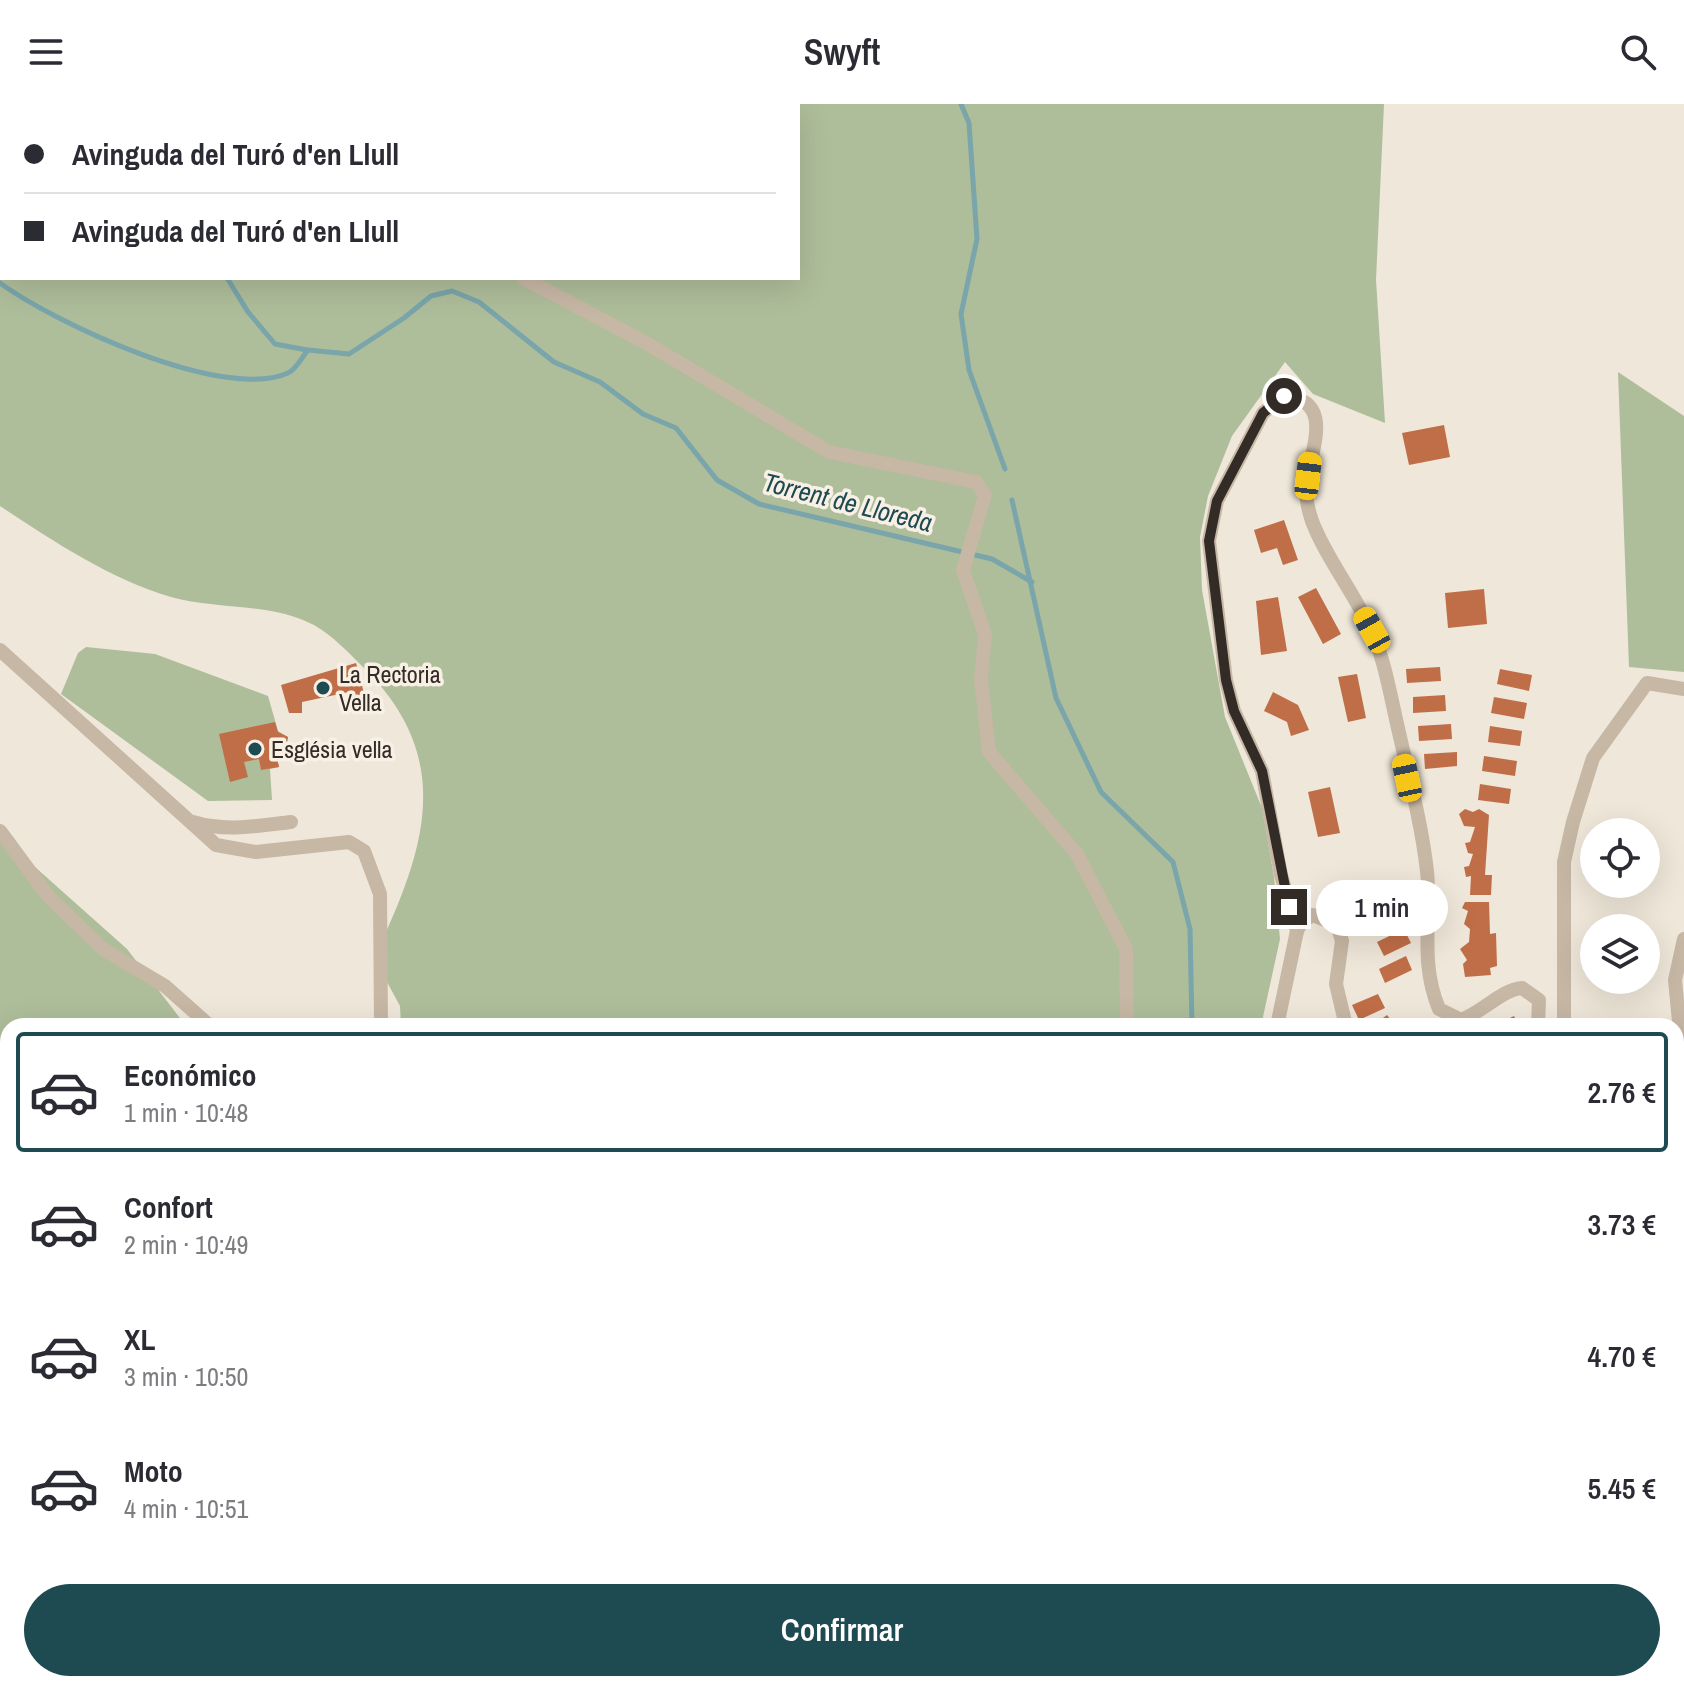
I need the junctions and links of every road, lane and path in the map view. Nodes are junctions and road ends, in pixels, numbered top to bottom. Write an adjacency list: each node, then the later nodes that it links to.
1 (527, 280): 11 (street)
2 (0, 650): 4 (street)
3 (1684, 689): 17 (street)
4 (185, 820): 5 (street); 10 (street)
5 (291, 822)
6 (0, 831): 9 (street)
7 (1297, 931): 12 (street); 13 (street); 14 (street)
8 (1684, 939): 18 (street)
9 (201, 1018)
10 (381, 1018)
11 (1127, 1018)
12 (1279, 1018)
13 (1344, 1018)
14 (1457, 1018)
15 (1465, 1018): 16 (street)
16 (1538, 1018)
17 (1564, 1018)
18 (1679, 1018)
19 (1684, 1601): 20 (street)
20 (1684, 1609)

